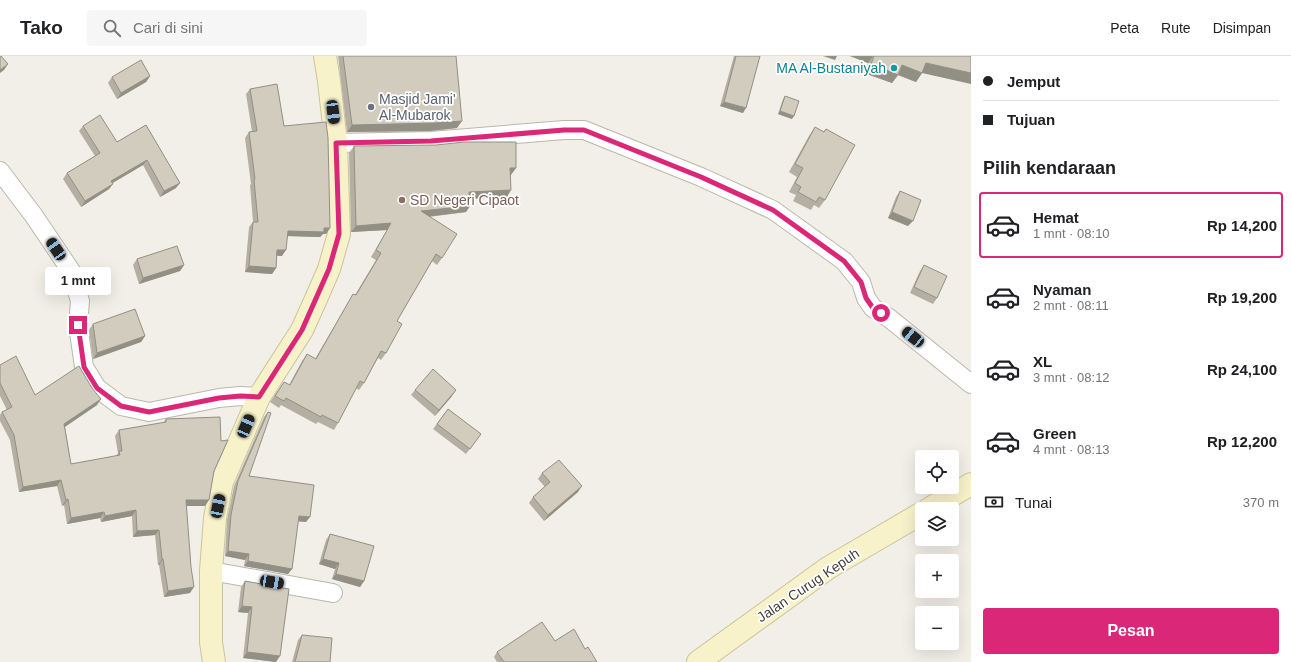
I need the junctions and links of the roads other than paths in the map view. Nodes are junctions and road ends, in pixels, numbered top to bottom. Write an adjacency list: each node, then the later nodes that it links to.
1 (325, 56): 2 (street)
2 (336, 143): 4 (street); 5 (street)
3 (0, 171): 5 (street)
4 (971, 384)
5 (259, 397): 9 (street)
6 (971, 484): 7 (street)
7 (940, 502)
8 (915, 517): 12 (street, Jalan Curug Kepuh)
9 (211, 571): 10 (street); 11 (street)
10 (333, 593)
11 (214, 662)
12 (698, 662)

